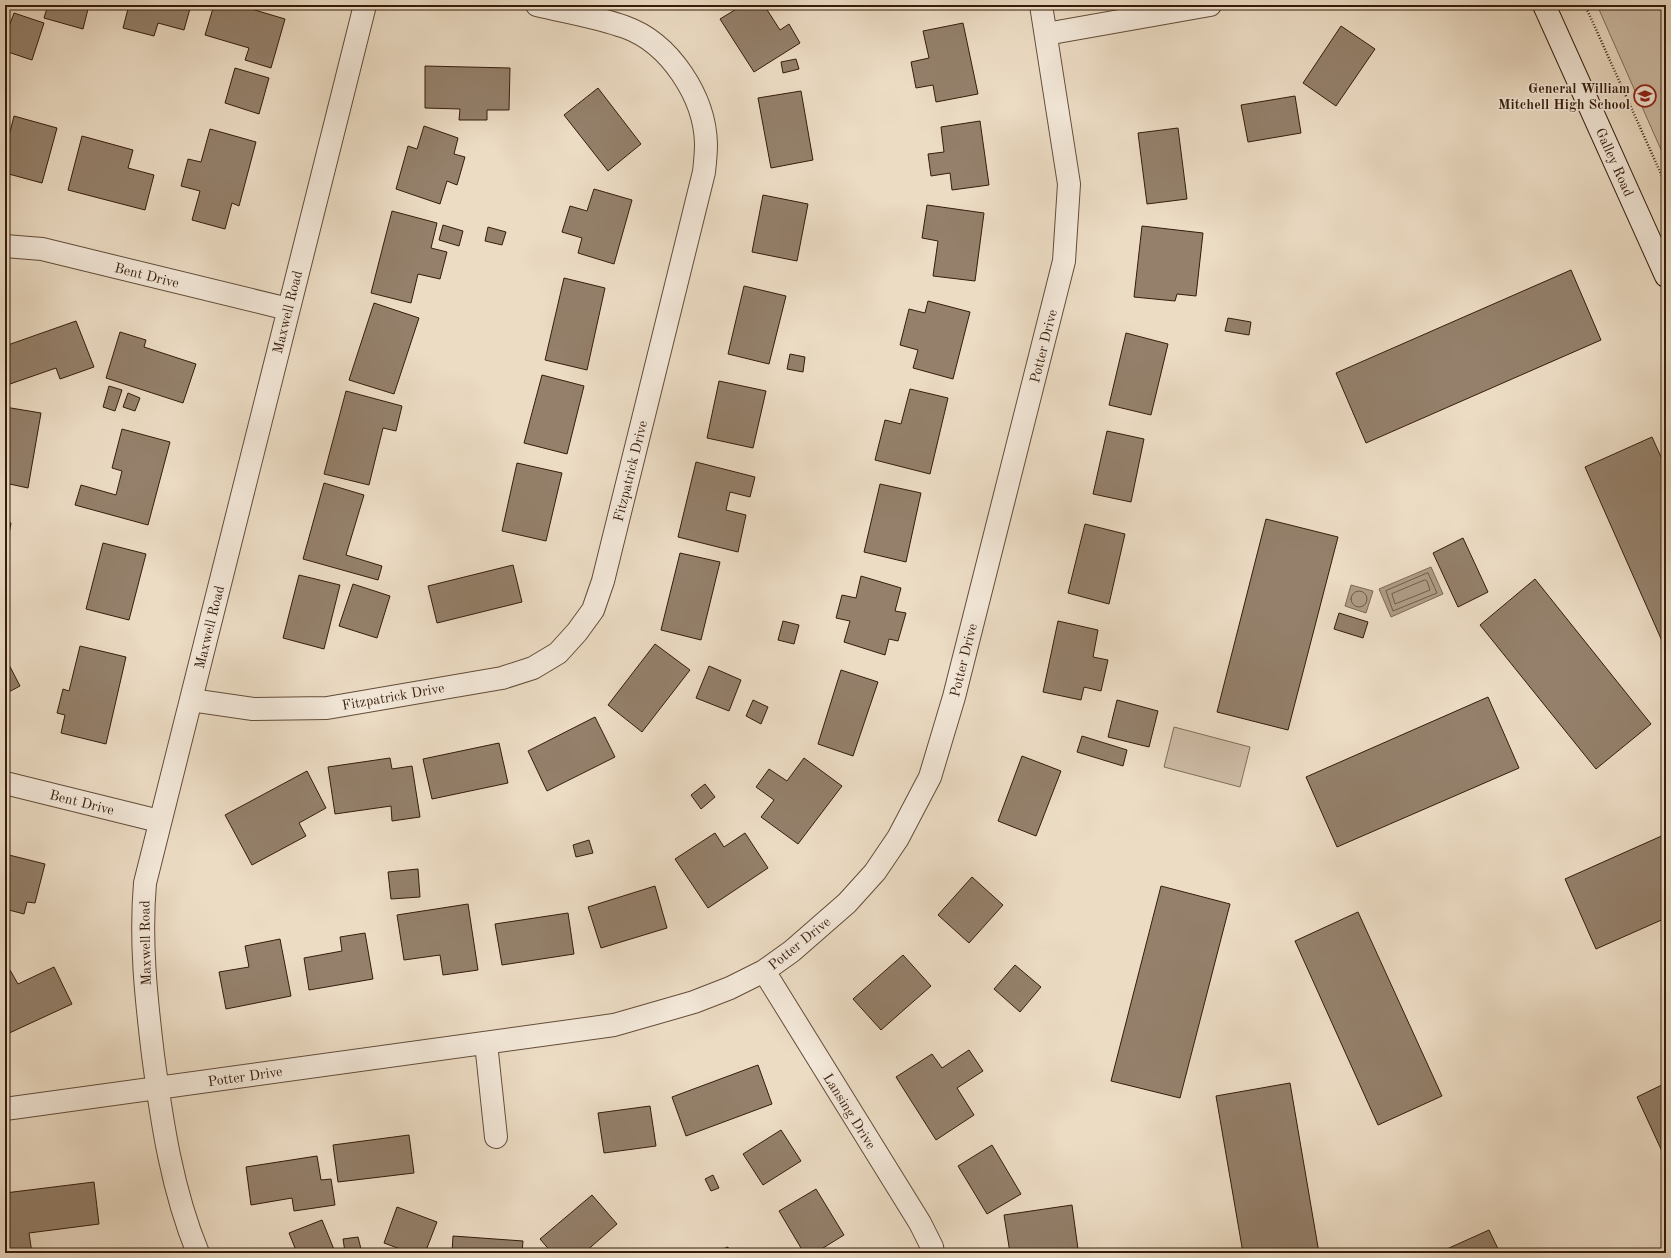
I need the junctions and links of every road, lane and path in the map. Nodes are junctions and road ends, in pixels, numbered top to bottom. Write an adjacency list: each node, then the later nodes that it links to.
1 (365, 5): 11 (street, Maxwell Road)
2 (537, 5): 12 (street, Fitzpatrick Drive)
3 (1041, 5): 7 (street, Potter Drive)
4 (1210, 5): 7 (street)
5 (1544, 5): 10 (street, Galley Road)
6 (1585, 5): 8 (path)
7 (1046, 34): 15 (street, Potter Drive)
8 (1666, 185)
9 (5, 246): 11 (street, Bent Drive)
10 (1666, 276)
11 (288, 309): 12 (street, Maxwell Road)
12 (191, 700): 14 (street, Maxwell Road)
13 (5, 784): 14 (street, Bent Drive)
14 (159, 821): 17 (street, Maxwell Road)
15 (764, 971): 16 (street, Potter Drive); 21 (street, Lansing Drive)
16 (486, 1043): 17 (street, Potter Drive); 19 (street)
17 (158, 1088): 18 (street, Potter Drive); 20 (street, Maxwell Road)
18 (5, 1109)
19 (496, 1137)
20 (198, 1253)
21 (933, 1253)

